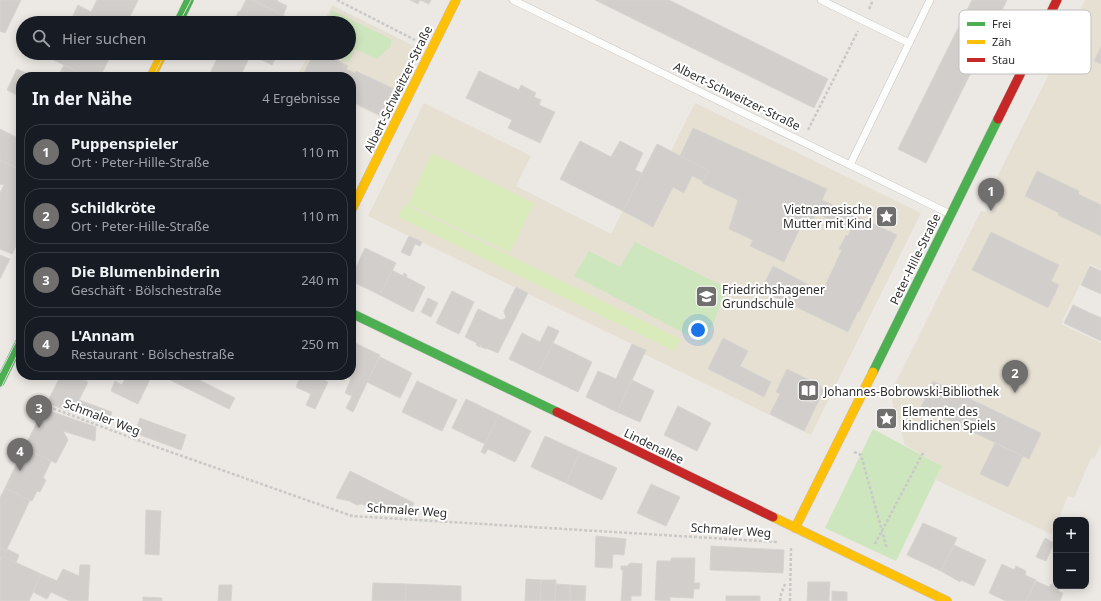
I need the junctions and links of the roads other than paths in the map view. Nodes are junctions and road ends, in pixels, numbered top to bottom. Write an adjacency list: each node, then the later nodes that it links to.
1 (189, 0): 8 (street)
2 (456, 0): 14 (street, Albert-Schweitzer-Straße)
3 (513, 0): 13 (lane, Albert-Schweitzer-Straße)
4 (821, 0): 9 (lane)
5 (930, 0): 9 (lane)
6 (1057, 0): 7 (street, Peter-Hille-Straße)
7 (1052, 10)
8 (181, 16)
9 (909, 43): 13 (lane)
10 (160, 60): 11 (street)
11 (154, 72)
12 (1020, 74): 15 (street, Peter-Hille-Straße)
13 (850, 165): 15 (lane, Albert-Schweitzer-Straße)
14 (356, 201)
15 (950, 214): 19 (street, Peter-Hille-Straße)
16 (356, 315): 19 (street, Lindenallee)
17 (16, 350): 18 (street)
18 (0, 382)
19 (795, 528): 20 (street, Lindenallee)
20 (947, 601)

